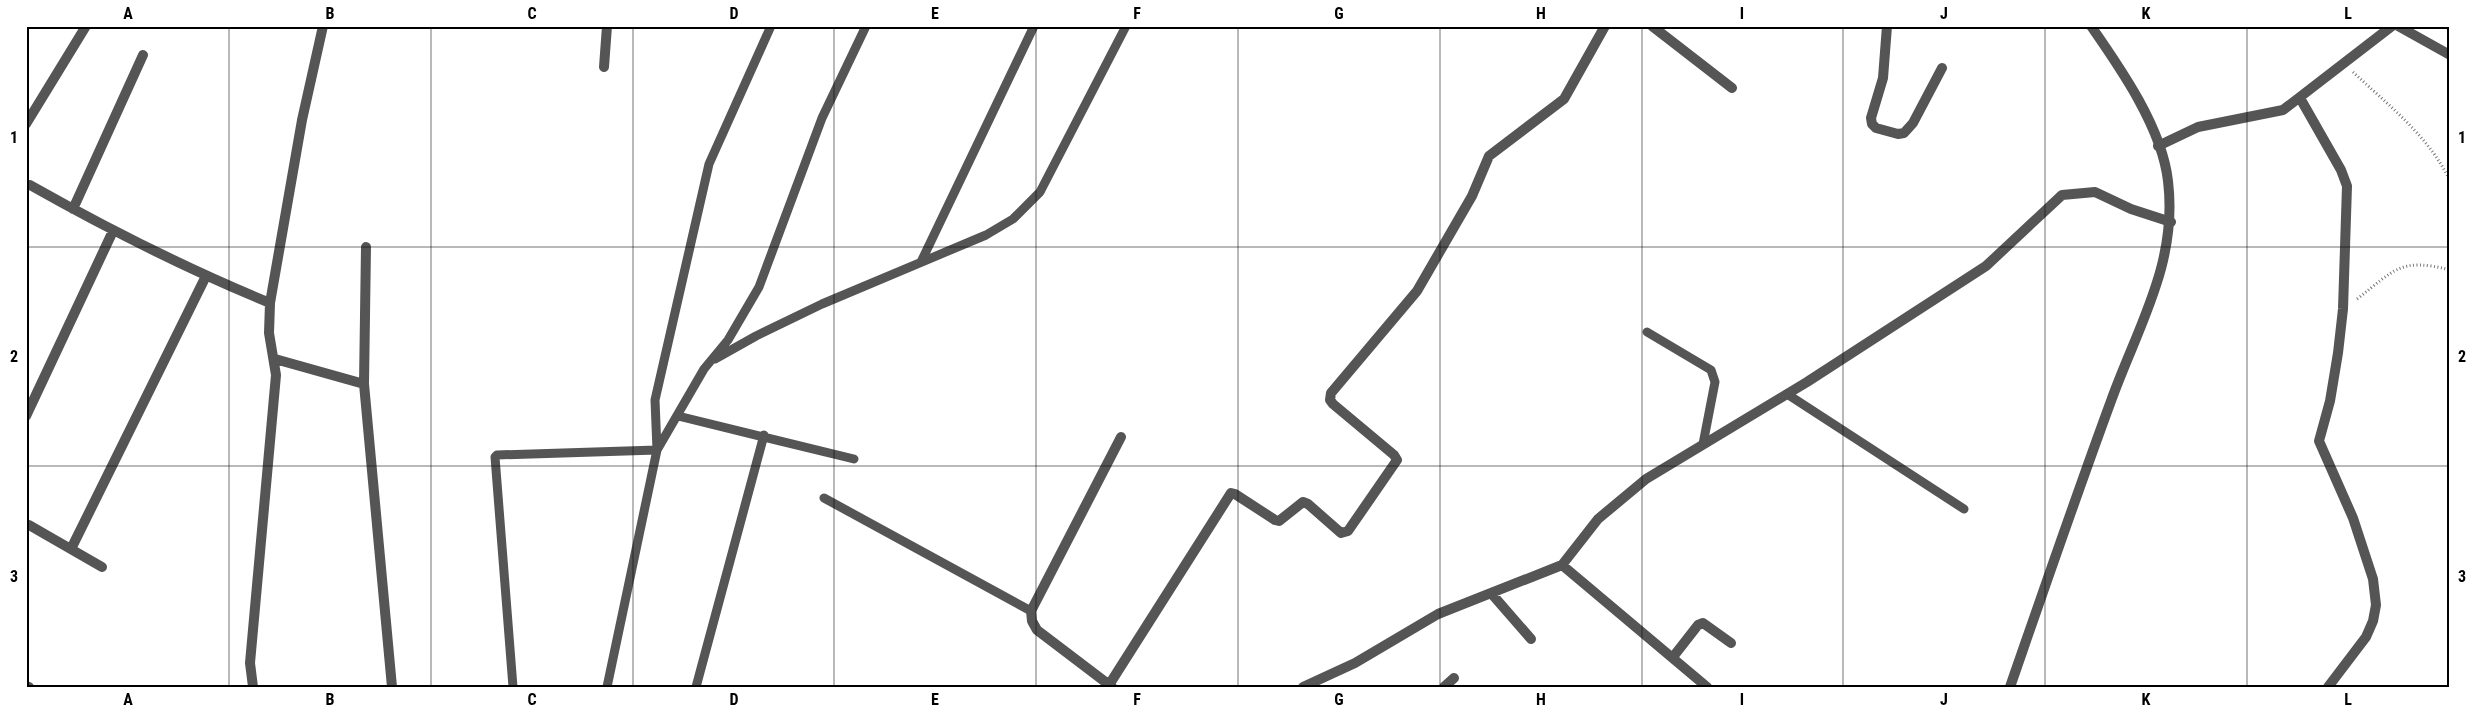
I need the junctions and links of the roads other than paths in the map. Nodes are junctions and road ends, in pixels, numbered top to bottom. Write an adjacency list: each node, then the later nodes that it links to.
1 (86, 26): 20 (street)
2 (323, 26): 29 (street)
3 (607, 26): 16 (street)
4 (771, 26): 40 (lane)
5 (866, 26): 32 (lane)
6 (1034, 26): 27 (lane)
7 (1126, 26): 27 (lane)
8 (1605, 26): 54 (street)
9 (1652, 26): 18 (street)
10 (1887, 26): 17 (street)
11 (2091, 26): 21 (street)
12 (2392, 26): 19 (street)
13 (2398, 26): 15 (street)
14 (143, 55): 23 (street)
15 (2450, 55)
16 (604, 68)
17 (1942, 68)
18 (1732, 88)
19 (2300, 98): 21 (street); 64 (street)
20 (26, 124)
21 (2158, 146): 24 (street)
22 (27, 183): 23 (street)
23 (73, 209): 25 (street)
24 (2171, 222): 34 (street); 63 (street)
25 (113, 231): 28 (street); 35 (street)
26 (366, 248): 33 (street)
27 (921, 262): 32 (lane)
28 (206, 276): 29 (street); 45 (street)
29 (270, 303): 31 (street)
30 (1647, 332): 39 (lane)
31 (275, 358): 33 (street); 55 (street)
32 (710, 362): 36 (lane)
33 (364, 384): 56 (street)
34 (1787, 394): 39 (street); 43 (lane)
35 (26, 416)
36 (678, 416): 37 (lane); 40 (lane)
37 (764, 435): 41 (lane); 59 (lane)
38 (1121, 437): 49 (street)
39 (1703, 444): 46 (street)
40 (657, 450): 57 (lane); 58 (lane)
41 (854, 459)
42 (824, 498): 49 (lane)
43 (1964, 509)
44 (29, 525): 45 (street)
45 (71, 549): 47 (street)
46 (1562, 565): 48 (street); 52 (street)
47 (102, 567)
48 (1491, 593): 50 (street); 60 (street)
49 (1032, 611): 54 (street)
50 (1531, 639)
51 (1731, 643): 52 (street)
52 (1673, 657): 62 (street)
53 (1454, 678): 61 (street)
54 (1110, 686)
55 (254, 687)
56 (392, 687)
57 (513, 687)
58 (607, 687)
59 (696, 687)
60 (1303, 687)
61 (1444, 687)
62 (1707, 687)
63 (2010, 687)
64 (2328, 687)

